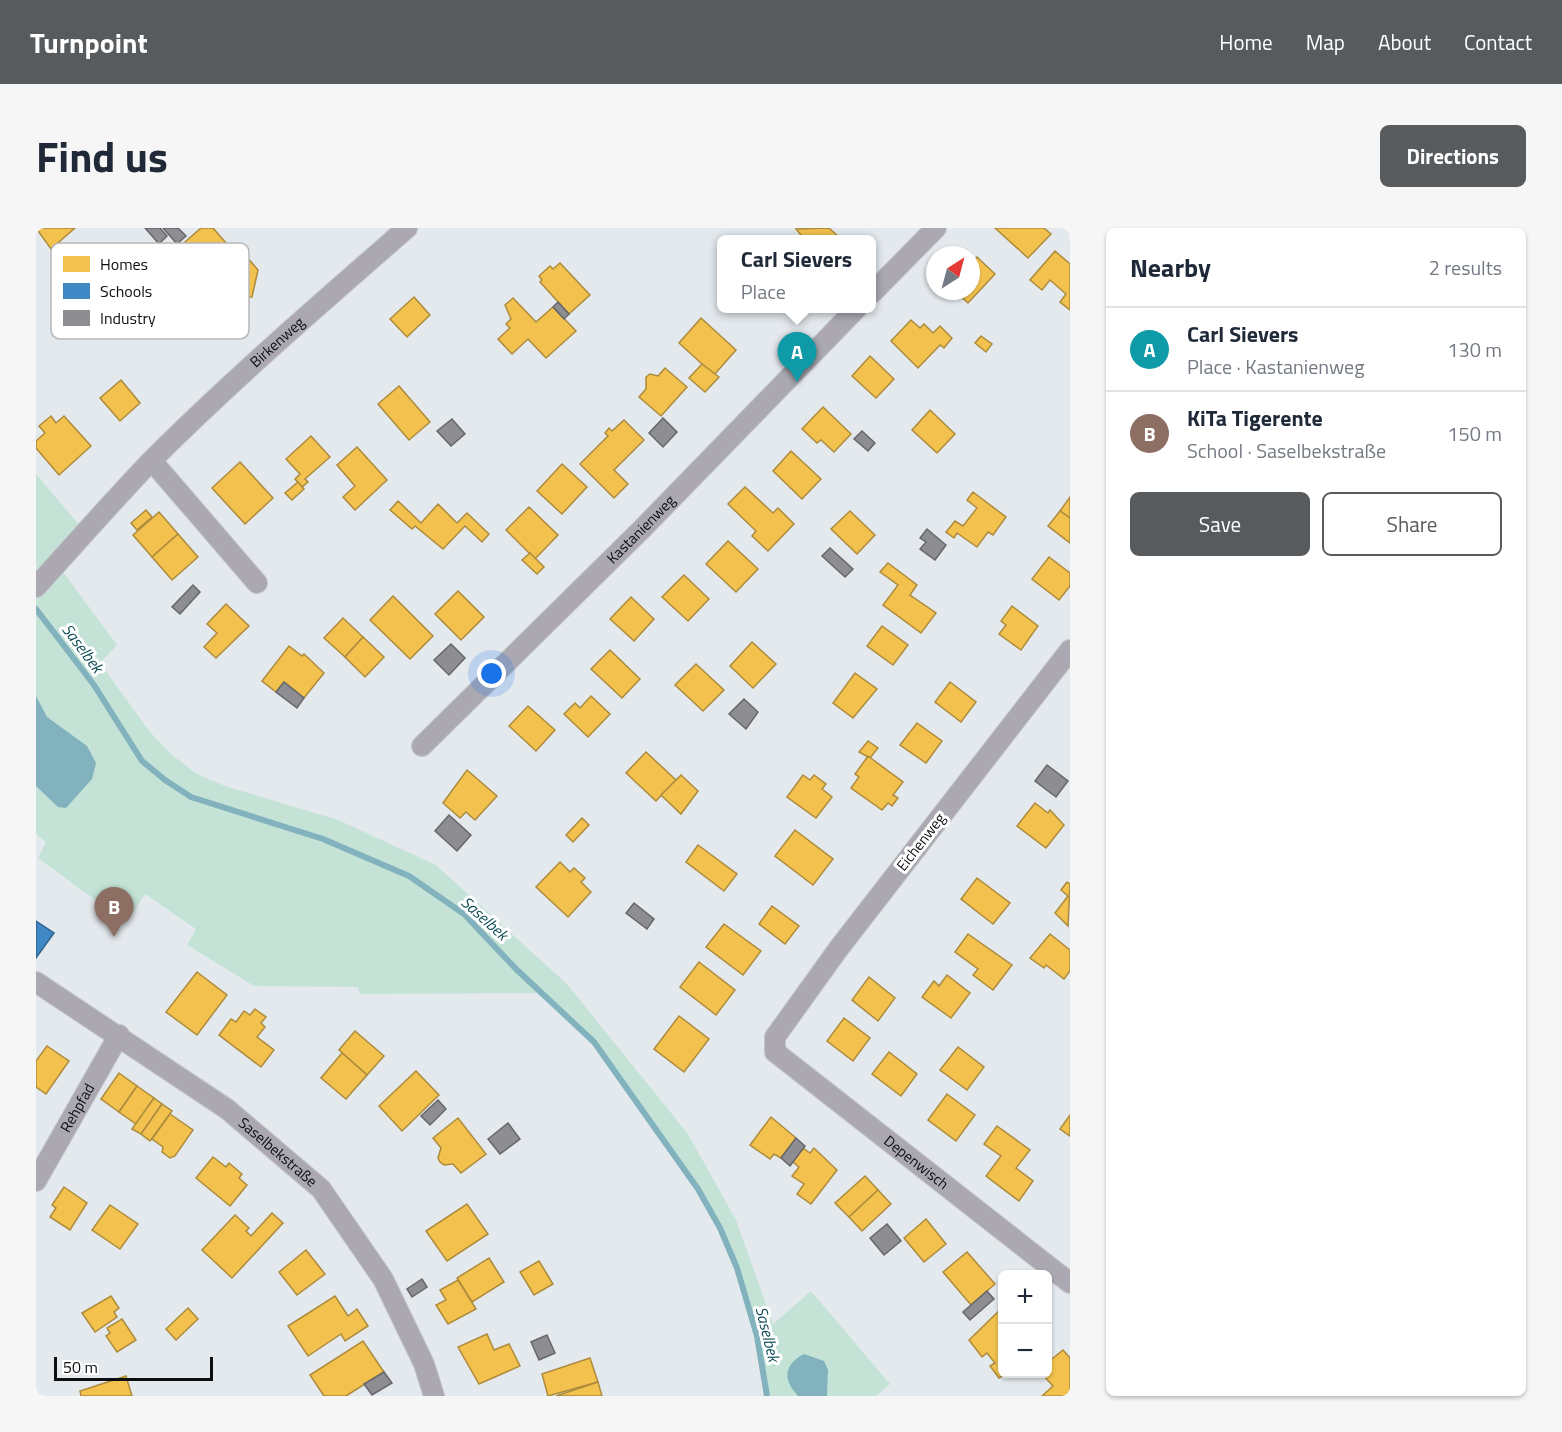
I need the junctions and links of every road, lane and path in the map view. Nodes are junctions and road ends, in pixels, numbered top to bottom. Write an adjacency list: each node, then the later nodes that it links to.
1 (407, 228): 5 (street, Birkenweg)
2 (936, 228): 3 (street)
3 (876, 289)
4 (853, 313): 9 (street, Kastanienweg)
5 (152, 461): 6 (street); 7 (street, Birkenweg)
6 (256, 583)
7 (36, 587)
8 (1070, 650): 12 (street, Eichenweg)
9 (422, 746)
10 (36, 982): 11 (street, Saselbekstraße)
11 (119, 1035): 13 (street, Rehpfad); 15 (street, Saselbekstraße)
12 (775, 1036): 14 (street, Depenwisch)
13 (36, 1181)
14 (1070, 1283)
15 (434, 1396)

